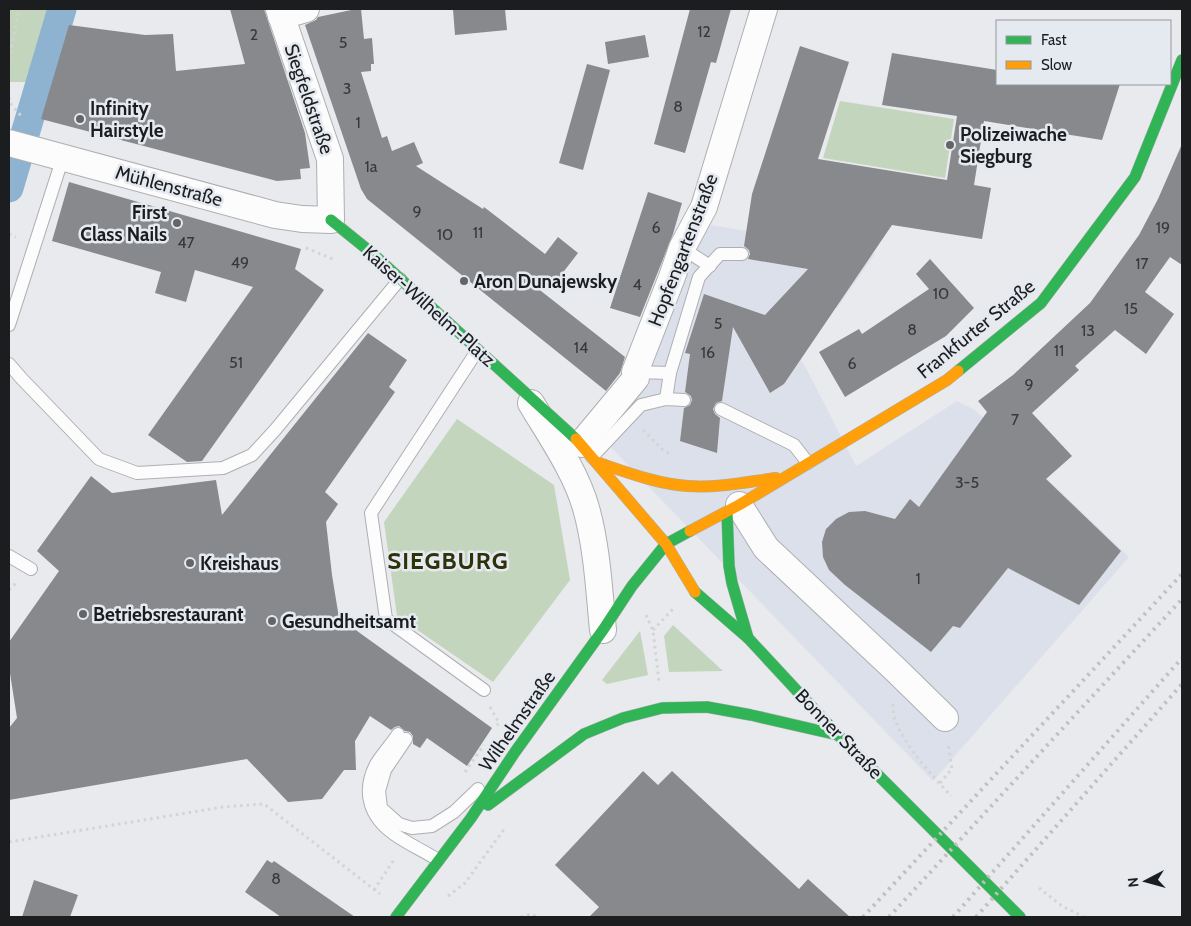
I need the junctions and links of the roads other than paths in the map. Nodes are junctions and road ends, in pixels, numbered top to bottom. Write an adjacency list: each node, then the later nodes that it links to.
1 (306, 9): 3 (street)
2 (764, 9): 8 (street, Hopfengartenstraße)
3 (280, 12): 7 (street, Siegfeldstraße)
4 (1182, 60): 22 (main road, Frankfurter Straße)
5 (9, 143): 6 (street, Mühlenstraße)
6 (63, 157): 7 (street, Mühlenstraße); 12 (lane)
7 (331, 220): 11 (main road, Kaiser-Wilhelm-Platz)
8 (682, 248): 10 (lane); 15 (street, Hopfengartenstraße)
9 (742, 254): 10 (lane)
10 (710, 266): 16 (lane)
11 (400, 279): 13 (main road, Kaiser-Wilhelm-Platz); 14 (lane)
12 (9, 326)
13 (478, 351): 17 (main road, Kaiser-Wilhelm-Platz); 30 (lane)
14 (9, 364)
15 (635, 372): 16 (lane); 21 (street, Hopfengartenstraße)
16 (670, 373): 18 (lane)
17 (526, 394): 21 (main road, Kaiser-Wilhelm-Platz); 28 (street, Kaiser-Wilhelm-Platz)
18 (666, 399): 19 (lane); 21 (lane)
19 (684, 400)
20 (721, 409): 22 (lane)
21 (590, 454): 23 (main road); 25 (main road, Kaiser-Wilhelm-Platz)
22 (808, 463): 23 (main road, Frankfurter Straße)
23 (784, 477): 24 (main road, Frankfurter Straße)
24 (733, 508): 25 (main road, Frankfurter Straße); 29 (main road); 31 (street)
25 (666, 544): 28 (main road, Wilhelmstraße); 29 (main road, Bonner Straße)
26 (9, 556): 27 (lane)
27 (31, 569)
28 (603, 630): 33 (main road, Wilhelmstraße)
29 (748, 638): 32 (main road, Bonner Straße)
30 (484, 690)
31 (945, 718)
32 (838, 735): 34 (main road); 37 (main road, Bonner Straße)
33 (515, 752): 34 (main road, Wilhelmstraße); 35 (lane)
34 (471, 818): 35 (main road, Wilhelmstraße)
35 (438, 860): 36 (main road, Wilhelmstraße)
36 (398, 914)
37 (1020, 917)

